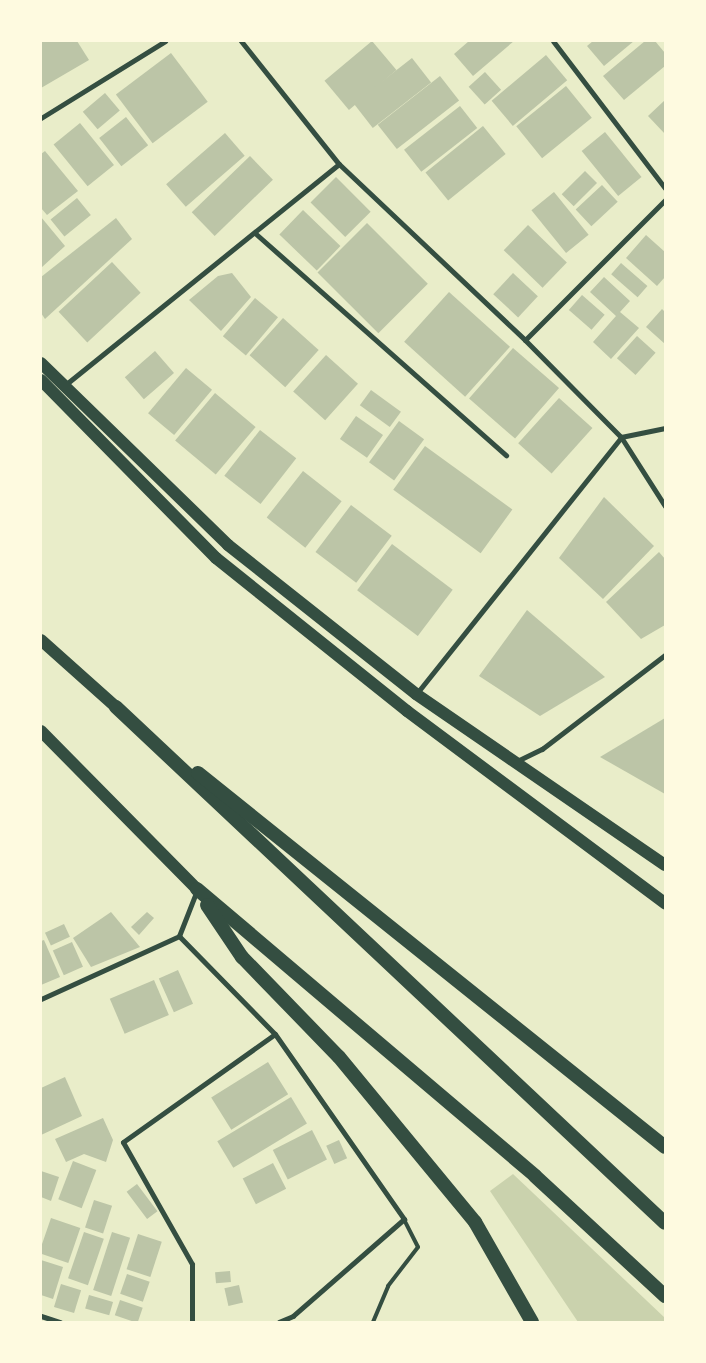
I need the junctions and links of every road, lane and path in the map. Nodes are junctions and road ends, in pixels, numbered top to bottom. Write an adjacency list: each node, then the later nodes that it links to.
1 (165, 41): 4 (street)
2 (241, 41): 5 (street)
3 (553, 41): 6 (street)
4 (41, 118)
5 (338, 164): 8 (street); 9 (street)
6 (665, 188)
7 (665, 200): 9 (street)
8 (256, 234): 12 (street); 15 (street)
9 (526, 340): 14 (street)
10 (41, 363): 12 (main road)
11 (41, 380): 25 (main road)
12 (63, 387): 19 (main road)
13 (665, 428): 14 (street)
14 (621, 437): 16 (street); 19 (street)
15 (506, 456)
16 (665, 506)
17 (41, 640): 20 (main road)
18 (665, 655): 22 (street)
19 (416, 694): 22 (main road)
20 (116, 707): 29 (highway); 31 (highway)
21 (41, 731): 24 (main road)
22 (515, 762): 23 (main road)
23 (665, 865)
24 (197, 890): 26 (street); 32 (highway); 38 (highway)
25 (665, 903)
26 (179, 936): 27 (street); 28 (street)
27 (41, 999)
28 (275, 1034): 30 (street); 35 (street)
29 (665, 1147)
30 (404, 1219): 36 (street); 37 (lane)
31 (665, 1223)
32 (665, 1296)
33 (41, 1316): 34 (street)
34 (60, 1322)
35 (192, 1322)
36 (279, 1322)
37 (373, 1322)
38 (532, 1322)

